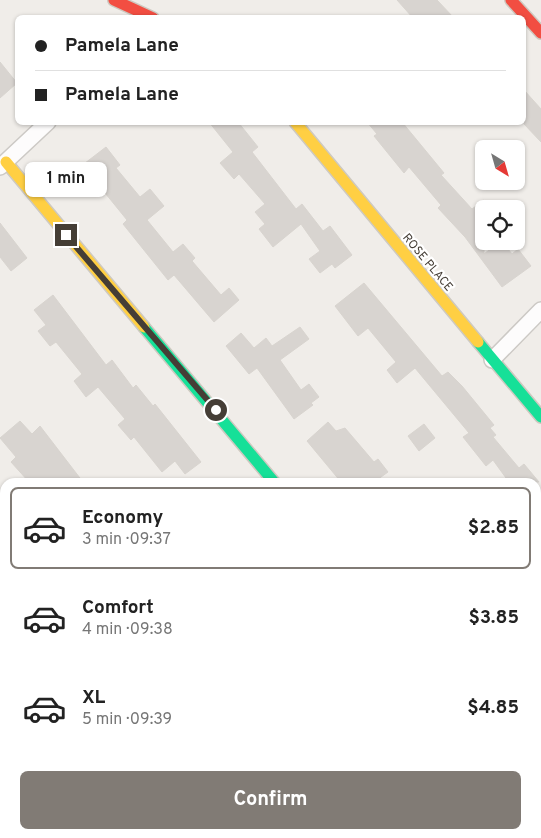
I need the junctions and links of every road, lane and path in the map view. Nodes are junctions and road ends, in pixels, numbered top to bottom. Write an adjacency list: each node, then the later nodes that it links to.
1 (114, 0): 3 (street)
2 (511, 0): 4 (street)
3 (136, 15)
4 (525, 15)
5 (526, 16): 6 (street)
6 (541, 32)
7 (45, 125): 9 (street)
8 (297, 125): 11 (street, ROSE PLACE)
9 (3, 165): 13 (street)
10 (541, 310): 11 (street)
11 (492, 360): 12 (street, ROSE PLACE)
12 (541, 418)
13 (271, 478)

